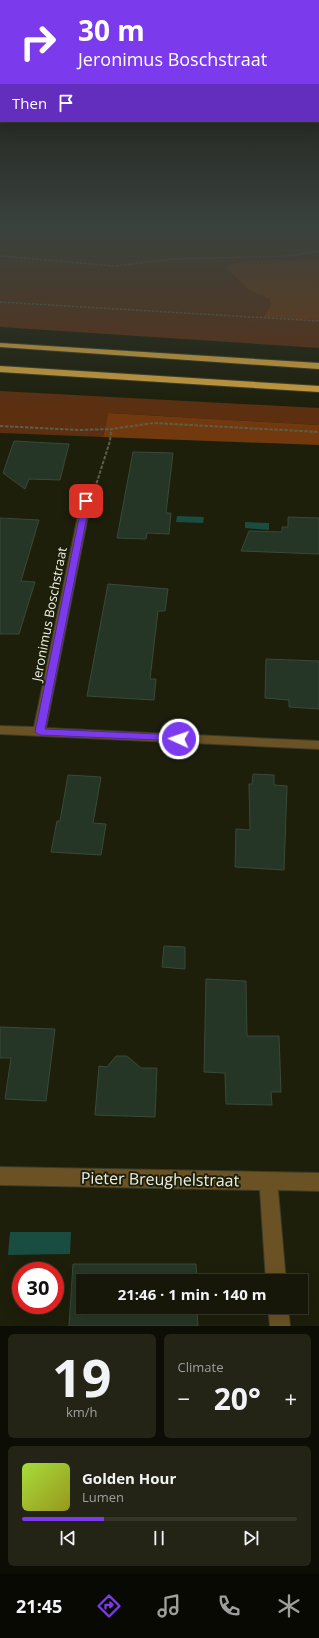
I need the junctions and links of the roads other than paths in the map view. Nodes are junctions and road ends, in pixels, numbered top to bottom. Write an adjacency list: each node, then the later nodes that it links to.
1 (0, 345): 2 (highway)
2 (319, 366)
3 (0, 368): 4 (highway)
4 (319, 389)
5 (86, 501): 7 (street, Jeronimus Boschstraat)
6 (0, 730): 7 (street)
7 (40, 732): 8 (street)
8 (319, 745)
9 (0, 1176): 10 (street, Pieter Breughelstraat)
10 (268, 1180): 11 (street, Pieter Breughelstraat); 12 (street)
11 (319, 1182)
12 (275, 1274)
13 (279, 1314): 14 (street)
14 (280, 1326)

